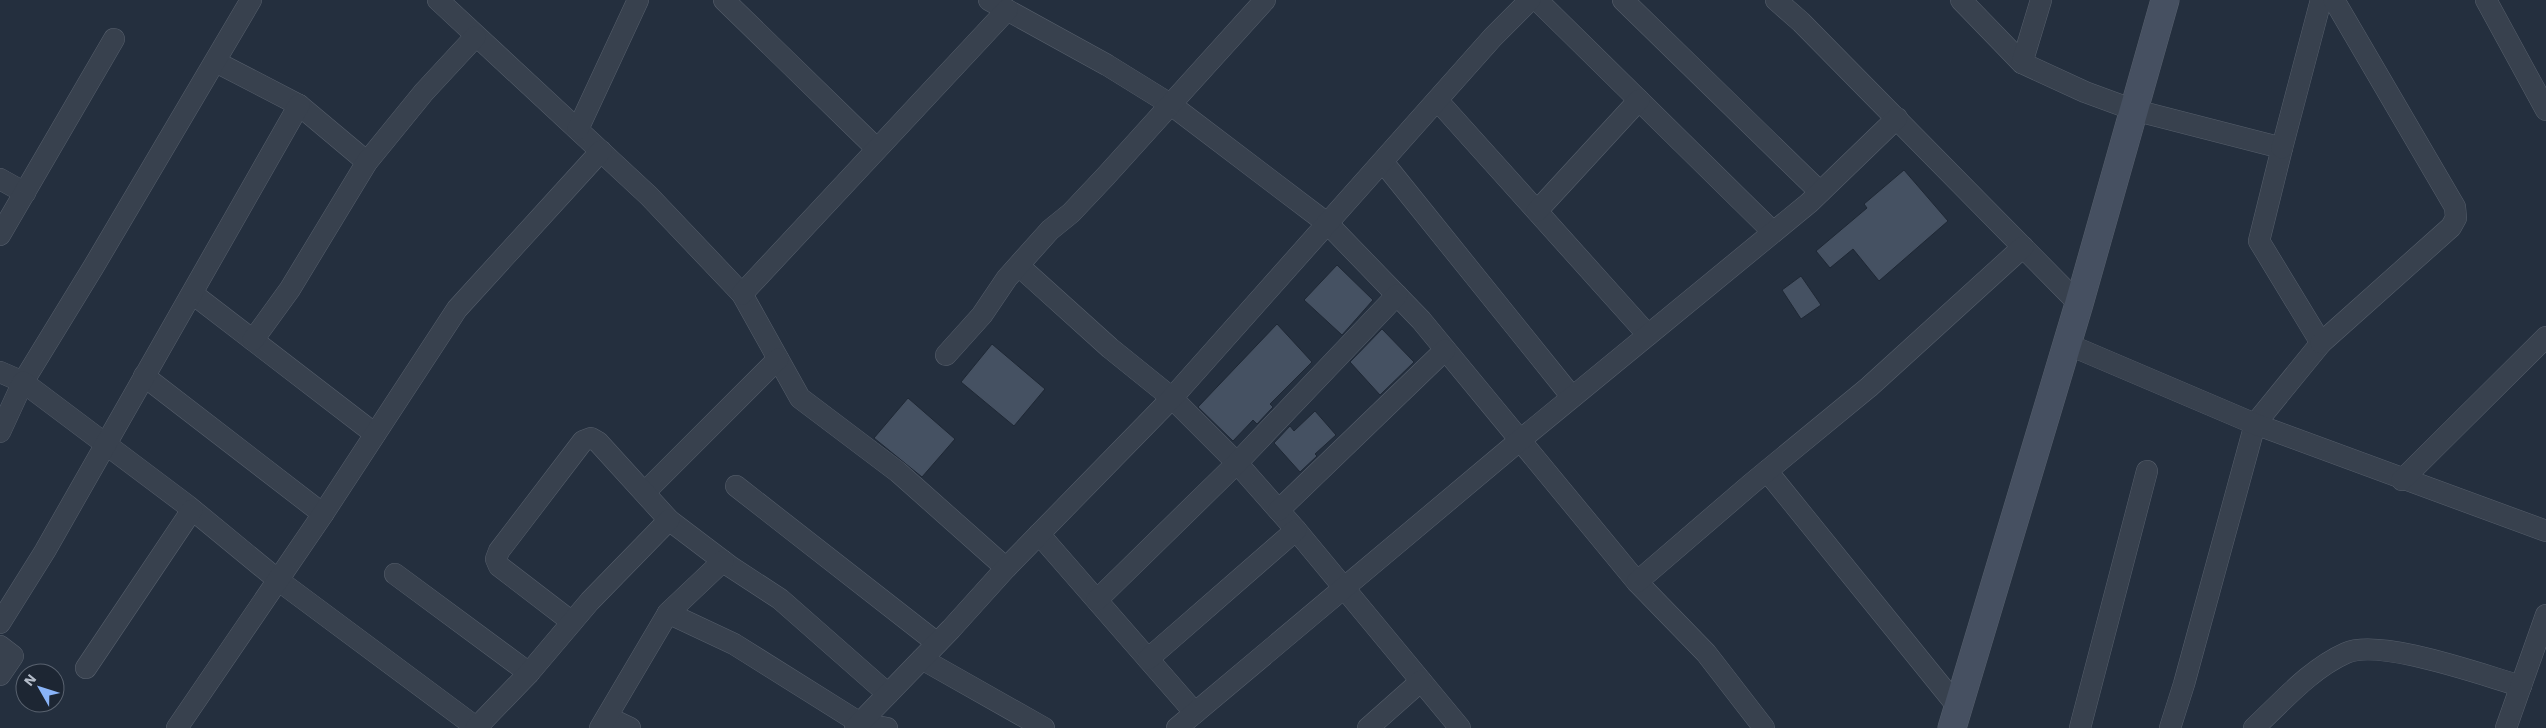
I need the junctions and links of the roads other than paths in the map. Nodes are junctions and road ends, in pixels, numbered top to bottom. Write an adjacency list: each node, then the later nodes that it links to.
1 (251, 0): 18 (street)
2 (438, 0): 16 (street)
3 (638, 0): 27 (street)
4 (724, 0): 29 (street)
5 (1264, 0): 22 (street)
6 (1623, 0): 34 (street)
7 (1776, 0): 26 (street)
8 (1961, 0): 19 (street)
9 (2041, 0): 19 (street)
10 (2165, 0): 24 (street)
11 (2321, 0): 28 (street)
12 (2334, 0): 49 (street)
13 (2486, 0): 25 (street)
14 (1529, 1): 20 (street); 21 (street)
15 (998, 5): 22 (street); 29 (street)
16 (475, 36): 27 (street); 31 (street)
17 (114, 39): 35 (street)
18 (216, 62): 23 (street); 56 (street)
19 (2022, 62): 24 (street)
20 (1639, 100): 36 (street); 38 (street)
21 (1438, 101): 32 (street); 36 (street)
22 (1170, 104): 37 (street); 41 (street)
23 (299, 105): 31 (street); 42 (street)
24 (2134, 110): 28 (street); 45 (street)
25 (2546, 110)
26 (1897, 118): 34 (street); 40 (street)
27 (578, 129): 30 (street)
28 (2282, 148): 49 (street)
29 (877, 149): 43 (street)
30 (601, 151): 43 (street); 61 (street)
31 (367, 162): 48 (street)
32 (1383, 162): 37 (street); 57 (street)
33 (0, 179): 35 (street)
34 (1820, 192): 38 (street)
35 (25, 193): 39 (street)
36 (1537, 211): 46 (street)
37 (1328, 224): 44 (street); 58 (street)
38 (1772, 232): 46 (street)
39 (0, 235)
40 (2023, 247): 45 (street); 65 (street)
41 (1019, 266): 52 (street); 58 (street)
42 (193, 294): 48 (street); 55 (street)
43 (742, 294): 53 (street)
44 (1397, 295): 51 (street); 64 (street)
45 (2079, 304): 50 (street)
46 (1648, 335): 57 (street)
47 (2546, 337): 67 (street)
48 (253, 340): 61 (street)
49 (2321, 343): 59 (street)
50 (2068, 344): 59 (street); 99 (street)
51 (1445, 350): 62 (street); 71 (street)
52 (946, 354)
53 (778, 359): 69 (street); 78 (street)
54 (0, 372): 56 (street)
55 (144, 376): 63 (street); 72 (street)
56 (23, 382): 60 (street); 63 (street)
57 (1572, 397): 62 (street)
58 (1172, 398): 64 (street); 76 (street)
59 (2255, 424): 67 (street); 112 (street)
60 (0, 432)
61 (375, 434): 72 (street)
62 (1519, 441): 81 (street); 82 (street)
63 (105, 445): 70 (street); 87 (street)
64 (1237, 463): 71 (street); 83 (street)
65 (1767, 471): 81 (street); 99 (street)
66 (2147, 471): 111 (street)
67 (2402, 480): 75 (street)
68 (736, 486): 88 (street)
69 (645, 492): 73 (street); 86 (street)
70 (192, 510): 80 (street); 92 (street)
71 (1280, 510): 74 (street)
72 (323, 514): 80 (street)
73 (669, 520): 77 (street); 86 (street)
74 (1296, 530): 82 (street); 91 (street)
75 (2546, 531)
76 (1040, 534): 78 (street); 83 (street)
77 (723, 561): 84 (street); 97 (street)
78 (1006, 568): 88 (street)
79 (395, 574): 93 (street)
80 (278, 580): 102 (street); 103 (street)
81 (1637, 582): 110 (street)
82 (1344, 588): 95 (street); 98 (street)
83 (1097, 600): 91 (street)
84 (668, 613): 100 (street); 101 (street)
85 (2546, 614): 96 (street)
86 (572, 622): 93 (street)
87 (0, 623)
88 (937, 643): 90 (street)
89 (0, 646): 94 (street)
90 (922, 658): 97 (street); 106 (street)
91 (1148, 659): 98 (street)
92 (86, 668)
93 (529, 673): 103 (street)
94 (0, 675)
95 (1421, 681): 108 (street); 109 (street)
96 (2521, 686): 113 (street); 114 (street)
97 (888, 694): 101 (street)
98 (1194, 713): 107 (street)
99 (1955, 717)
100 (604, 723): 104 (street)
101 (858, 725): 105 (street)
102 (177, 728)
103 (477, 728)
104 (630, 728)
105 (887, 728)
106 (1044, 728)
107 (1177, 728)
108 (1368, 728)
109 (1460, 728)
110 (1764, 728)
111 (2080, 728)
112 (2170, 728)
113 (2254, 728)
114 (2506, 728)

